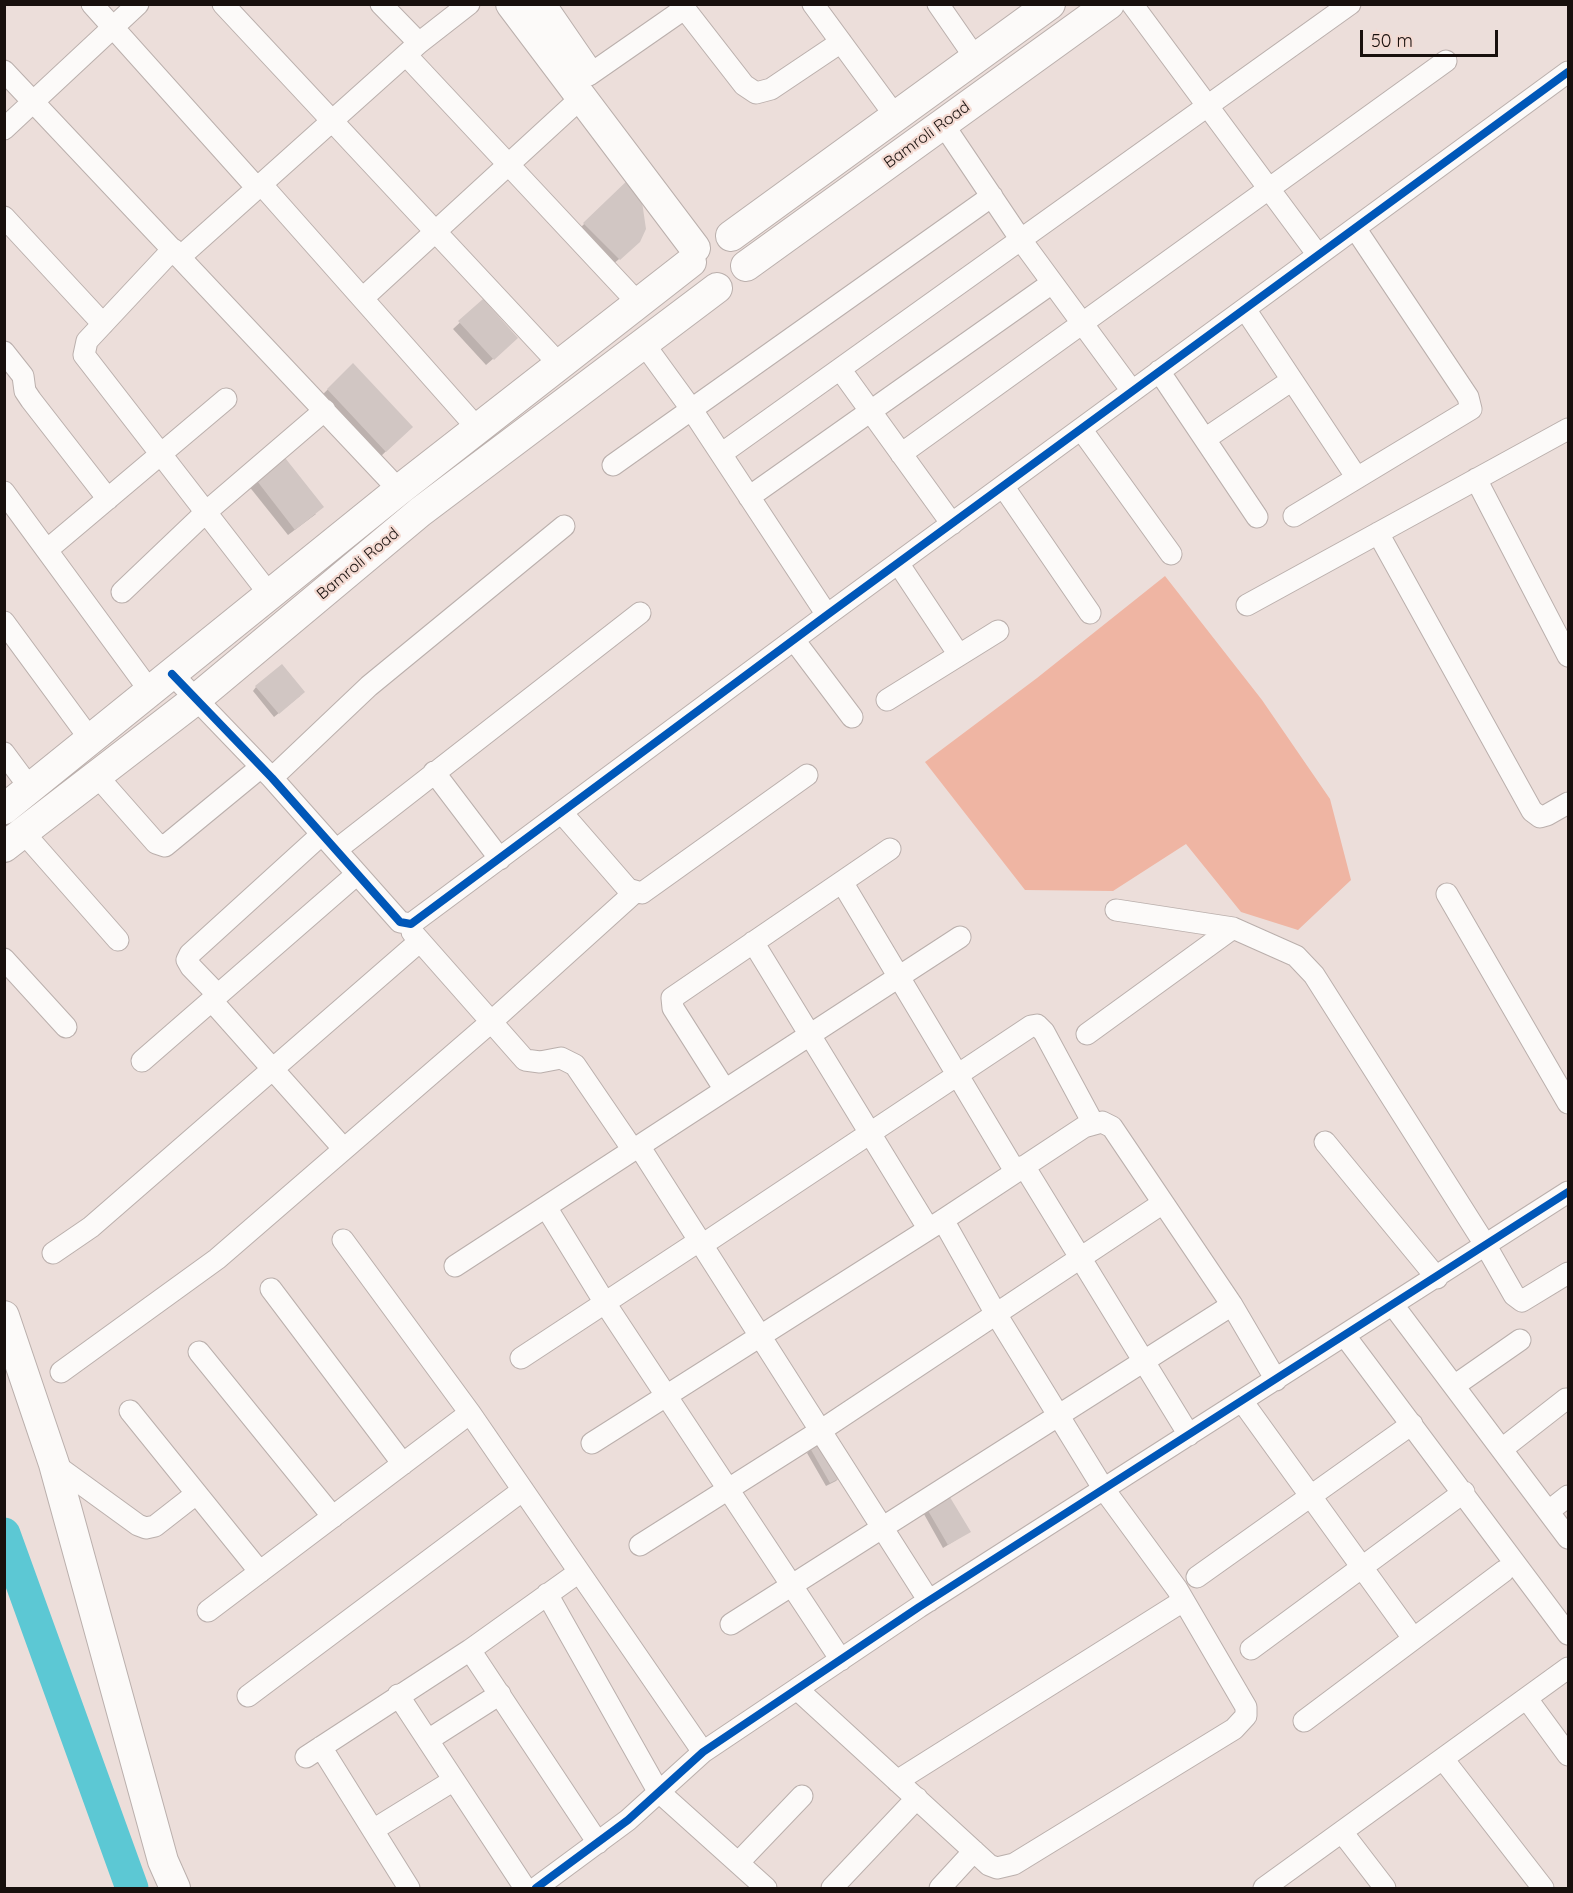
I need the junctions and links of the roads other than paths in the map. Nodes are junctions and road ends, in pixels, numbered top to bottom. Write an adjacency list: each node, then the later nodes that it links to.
1 (92, 4): 15 (street)
2 (138, 4): 15 (street)
3 (223, 4): 26 (street)
4 (381, 4): 17 (street)
5 (469, 4): 17 (street)
6 (511, 4): 22 (street)
7 (540, 4): 22 (street)
8 (813, 4): 16 (street)
9 (938, 4): 18 (street)
10 (1050, 4): 18 (street, Bamroli Road)
11 (1109, 4): 27 (street, Bamroli Road)
12 (1132, 4): 24 (street)
13 (1350, 4): 24 (street)
14 (682, 7): 16 (street); 22 (street)
15 (113, 28): 23 (street); 30 (street)
16 (841, 42): 25 (street)
17 (412, 49): 26 (street); 29 (street)
18 (976, 58): 25 (street, Bamroli Road)
19 (1446, 61): 31 (street)
20 (4, 71): 23 (street)
21 (1569, 72): 34 (street)
22 (585, 86): 29 (street); 37 (street)
23 (34, 102): 28 (street); 38 (street)
24 (1207, 107): 31 (street); 36 (street)
25 (896, 117): 37 (street, Bamroli Road)
26 (331, 122): 30 (street); 35 (street)
27 (943, 124): 32 (street); 40 (street, Bamroli Road)
28 (4, 129)
29 (509, 165): 35 (street); 44 (street)
30 (259, 186): 38 (street); 43 (street)
31 (1269, 188): 39 (street); 47 (street)
32 (992, 196): 36 (street); 57 (street)
33 (4, 217): 46 (street)
34 (1355, 228): 39 (street); 67 (street)
35 (435, 232): 43 (street); 50 (street)
36 (1021, 240): 41 (street); 51 (street)
37 (706, 245): 40 (street); 42 (street); 44 (street, Bamroli Road)
38 (176, 253): 46 (street); 56 (street)
39 (1318, 255): 45 (street)
40 (746, 266): 42 (street)
41 (1052, 283): 47 (street); 58 (street)
42 (717, 288): 48 (street, Bamroli Road)
43 (363, 298): 59 (street)
44 (638, 303): 50 (street, Bamroli Road)
45 (1245, 309): 52 (street); 53 (street)
46 (103, 324): 63 (street)
47 (1081, 324): 54 (street); 65 (street)
48 (644, 344): 57 (street); 95 (street, Bamroli Road)
49 (4, 352): 73 (street)
50 (560, 365): 59 (street, Bamroli Road)
51 (840, 369): 58 (street); 64 (street)
52 (1160, 371): 54 (street); 62 (street)
53 (1292, 380): 62 (street); 67 (street)
54 (1132, 391): 60 (street)
55 (226, 399): 63 (street)
56 (325, 410): 70 (street); 74 (street)
57 (692, 410): 64 (street); 66 (street)
58 (870, 411): 65 (street); 72 (street)
59 (478, 429): 70 (street, Bamroli Road)
60 (1081, 429): 69 (street); 81 (street)
61 (1568, 431): 68 (street)
62 (1205, 439): 76 (street)
63 (161, 454): 73 (street); 74 (street)
64 (721, 454): 72 (street)
65 (901, 454): 77 (street)
66 (613, 465)
67 (1358, 478): 75 (street)
68 (1476, 479): 79 (street); 93 (street)
69 (1003, 486): 77 (street); 87 (street)
70 (399, 490): 84 (street, Bamroli Road)
71 (4, 492): 80 (street)
72 (749, 497): 88 (street)
73 (108, 499): 80 (street)
74 (206, 512): 83 (street); 84 (street)
75 (1294, 516)
76 (1257, 517)
77 (952, 524): 82 (street)
78 (564, 526): 101 (street)
79 (1378, 533): 85 (street); 106 (street)
80 (47, 550): 94 (street)
81 (1171, 554)
82 (898, 563): 88 (street); 92 (street)
83 (122, 592)
84 (270, 595): 94 (street, Bamroli Road)
85 (1247, 605)
86 (640, 613): 100 (street)
87 (1090, 613)
88 (827, 615): 91 (street)
89 (4, 622): 98 (street)
90 (998, 631): 92 (street)
91 (794, 640): 97 (street); 107 (street)
92 (959, 655): 96 (street)
93 (1569, 656)
94 (161, 682): 95 (street); 98 (street, Bamroli Road)
95 (195, 700): 101 (street); 103 (street, Bamroli Road)
96 (887, 700)
97 (852, 717)
98 (90, 739): 104 (street, Bamroli Road)
99 (4, 753): 104 (street)
100 (434, 772): 111 (street); 112 (street)
101 (266, 773): 103 (street); 108 (street)
102 (807, 775): 115 (street)
103 (97, 776): 109 (street, Bamroli Road)
104 (30, 788): 105 (street, Bamroli Road)
105 (4, 809)
106 (1566, 809)
107 (562, 813): 112 (street); 115 (street)
108 (322, 834): 111 (street); 126 (street)
109 (14, 840): 121 (street)
110 (890, 849): 114 (street)
111 (336, 850): 113 (street)
112 (500, 859): 118 (street)
113 (357, 874): 118 (street); 126 (street)
114 (842, 882): 123 (street); 125 (street)
115 (634, 893): 127 (street)
116 (1447, 894): 135 (street)
117 (1116, 910): 119 (street)
118 (405, 924): 122 (street)
119 (1233, 928): 129 (street); 148 (street)
120 (960, 937): 125 (street)
121 (118, 940)
122 (420, 941): 127 (street); 132 (street)
123 (753, 942): 130 (street); 134 (street)
124 (4, 959): 128 (street)
125 (899, 977): 130 (street); 133 (street)
126 (215, 998): 131 (street); 132 (street)
127 (491, 1022): 139 (street); 140 (street)
128 (66, 1027)
129 (1087, 1034)
130 (809, 1036): 134 (street); 137 (street)
131 (142, 1061)
132 (271, 1069): 139 (street); 149 (street)
133 (958, 1075): 136 (street); 137 (street); 141 (street)
134 (725, 1090): 140 (street)
135 (1569, 1103)
136 (1093, 1124): 141 (street); 143 (street)
137 (869, 1134): 145 (street); 147 (street)
138 (1325, 1142): 153 (street)
139 (344, 1148): 166 (street)
140 (636, 1148): 144 (street); 147 (street)
141 (1020, 1168): 145 (street); 150 (street)
142 (1569, 1192): 148 (street)
143 (1163, 1203): 150 (street); 156 (street)
144 (546, 1207): 151 (street); 155 (street)
145 (935, 1224): 158 (street); 161 (street)
146 (343, 1240): 173 (street)
147 (701, 1243): 155 (street); 161 (street)
148 (1486, 1246): 152 (street); 153 (street)
149 (53, 1253)
150 (1080, 1259): 158 (street); 165 (street)
151 (455, 1266)
152 (1569, 1273)
153 (1437, 1278): 157 (street)
154 (271, 1289): 181 (street)
155 (605, 1303): 164 (street); 169 (street)
156 (1232, 1305): 165 (street); 167 (street)
157 (1393, 1305): 160 (street); 168 (street)
158 (996, 1314): 174 (street); 176 (street)
159 (4, 1316): 180 (street)
160 (1345, 1336): 167 (street); 175 (street)
161 (760, 1337): 169 (street); 176 (street)
162 (1520, 1340): 168 (street)
163 (199, 1352): 190 (street)
164 (521, 1358)
165 (1145, 1360): 174 (street); 177 (street)
166 (61, 1372)
167 (1276, 1380): 171 (street)
168 (1454, 1386): 179 (street)
169 (666, 1396): 178 (street); 183 (street)
170 (1566, 1398): 179 (street)
171 (1242, 1401): 177 (street); 187 (street)
172 (130, 1411): 186 (street)
173 (471, 1413): 181 (street); 184 (street)
174 (1059, 1415): 182 (street); 191 (street)
175 (1412, 1424): 185 (street); 187 (street)
176 (820, 1431): 183 (street); 191 (street)
177 (1189, 1435): 182 (street)
178 (592, 1443)
179 (1502, 1449): 189 (street)
180 (54, 1464): 186 (street); 231 (street)
181 (403, 1464): 190 (street)
182 (1103, 1488): 201 (street); 202 (street)
183 (729, 1489): 193 (street); 199 (street)
184 (522, 1490): 197 (street); 214 (street)
185 (1464, 1492): 194 (street); 205 (street)
186 (196, 1494): 196 (street)
187 (1311, 1496): 194 (street); 198 (street)
188 (1569, 1496): 189 (street)
189 (1549, 1511): 192 (street)
190 (333, 1517): 196 (street)
191 (882, 1527): 199 (street); 201 (street)
192 (1569, 1538)
193 (640, 1545)
194 (1362, 1568): 206 (street); 207 (street)
195 (1504, 1571): 206 (street)
196 (260, 1572): 203 (street)
197 (579, 1572): 200 (street); 218 (street)
198 (1197, 1577)
199 (793, 1584): 204 (street); 209 (street)
200 (547, 1594): 208 (street); 223 (street)
201 (929, 1601): 209 (street)
202 (1184, 1601): 222 (street); 229 (street)
203 (208, 1611)
204 (731, 1624)
205 (1569, 1634)
206 (1413, 1638): 216 (street)
207 (1251, 1648)
208 (470, 1650): 212 (street); 213 (street)
209 (841, 1660): 211 (street)
210 (1569, 1668): 215 (street)
211 (797, 1689): 218 (street); 222 (street)
212 (500, 1694): 217 (street); 228 (street)
213 (398, 1695): 217 (street); 226 (street)
214 (248, 1696)
215 (1527, 1699): 219 (street); 220 (street)
216 (1304, 1721)
217 (428, 1740): 221 (street)
218 (703, 1752): 223 (street)
219 (1569, 1755)
220 (1443, 1759): 227 (street); 240 (street)
221 (454, 1780): 226 (street); 233 (street)
222 (897, 1781): 225 (street)
223 (658, 1791): 228 (street); 230 (street)
224 (802, 1796): 230 (street)
225 (917, 1798): 229 (street); 236 (street)
226 (373, 1830): 232 (street)
227 (1342, 1832): 238 (street); 239 (street)
228 (598, 1843): 234 (street)
229 (974, 1851): 237 (street)
230 (738, 1863): 235 (street)
231 (175, 1888)
232 (409, 1888)
233 (525, 1888)
234 (536, 1888)
235 (766, 1888)
236 (832, 1888)
237 (940, 1888)
238 (1264, 1888)
239 (1385, 1888)
240 (1543, 1888)

